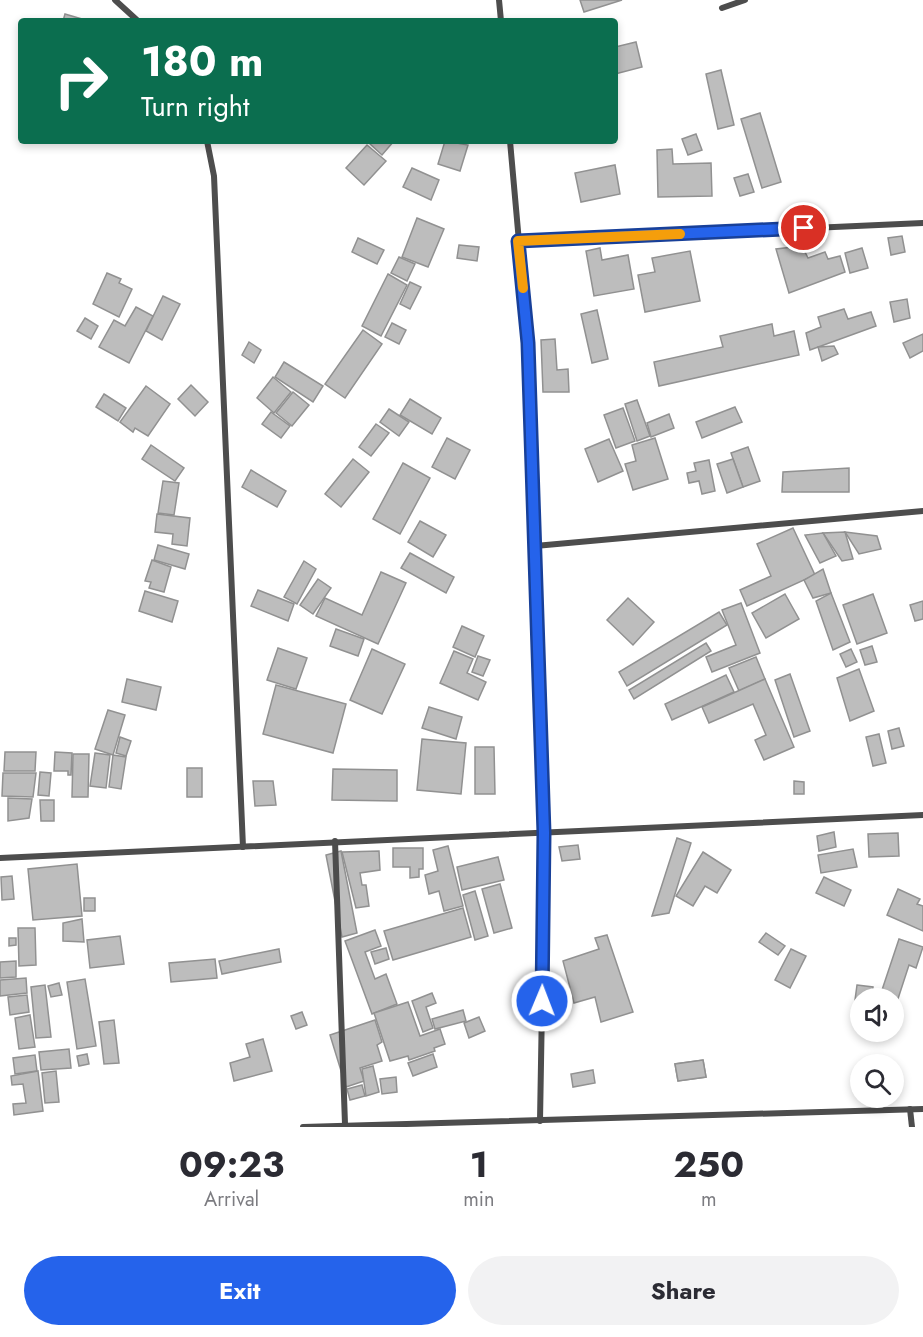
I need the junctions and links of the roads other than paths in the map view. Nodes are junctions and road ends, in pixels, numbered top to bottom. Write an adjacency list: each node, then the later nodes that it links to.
1 (115, 0): 5 (street)
2 (499, 0): 6 (street)
3 (745, 0): 4 (street)
4 (722, 8)
5 (135, 18)
6 (501, 18)
7 (208, 144): 16 (street)
8 (510, 144): 10 (street)
9 (923, 223): 10 (street)
10 (518, 241): 12 (street)
11 (923, 511): 12 (street)
12 (534, 546): 14 (street)
13 (923, 815): 14 (street)
14 (544, 833): 15 (street); 20 (street)
15 (335, 841): 16 (street); 21 (street)
16 (243, 847): 17 (street)
17 (0, 858)
18 (910, 1109): 19 (street); 20 (street); 23 (street)
19 (923, 1109)
20 (540, 1121): 21 (street)
21 (345, 1125): 22 (street)
22 (303, 1127)
23 (912, 1127)

